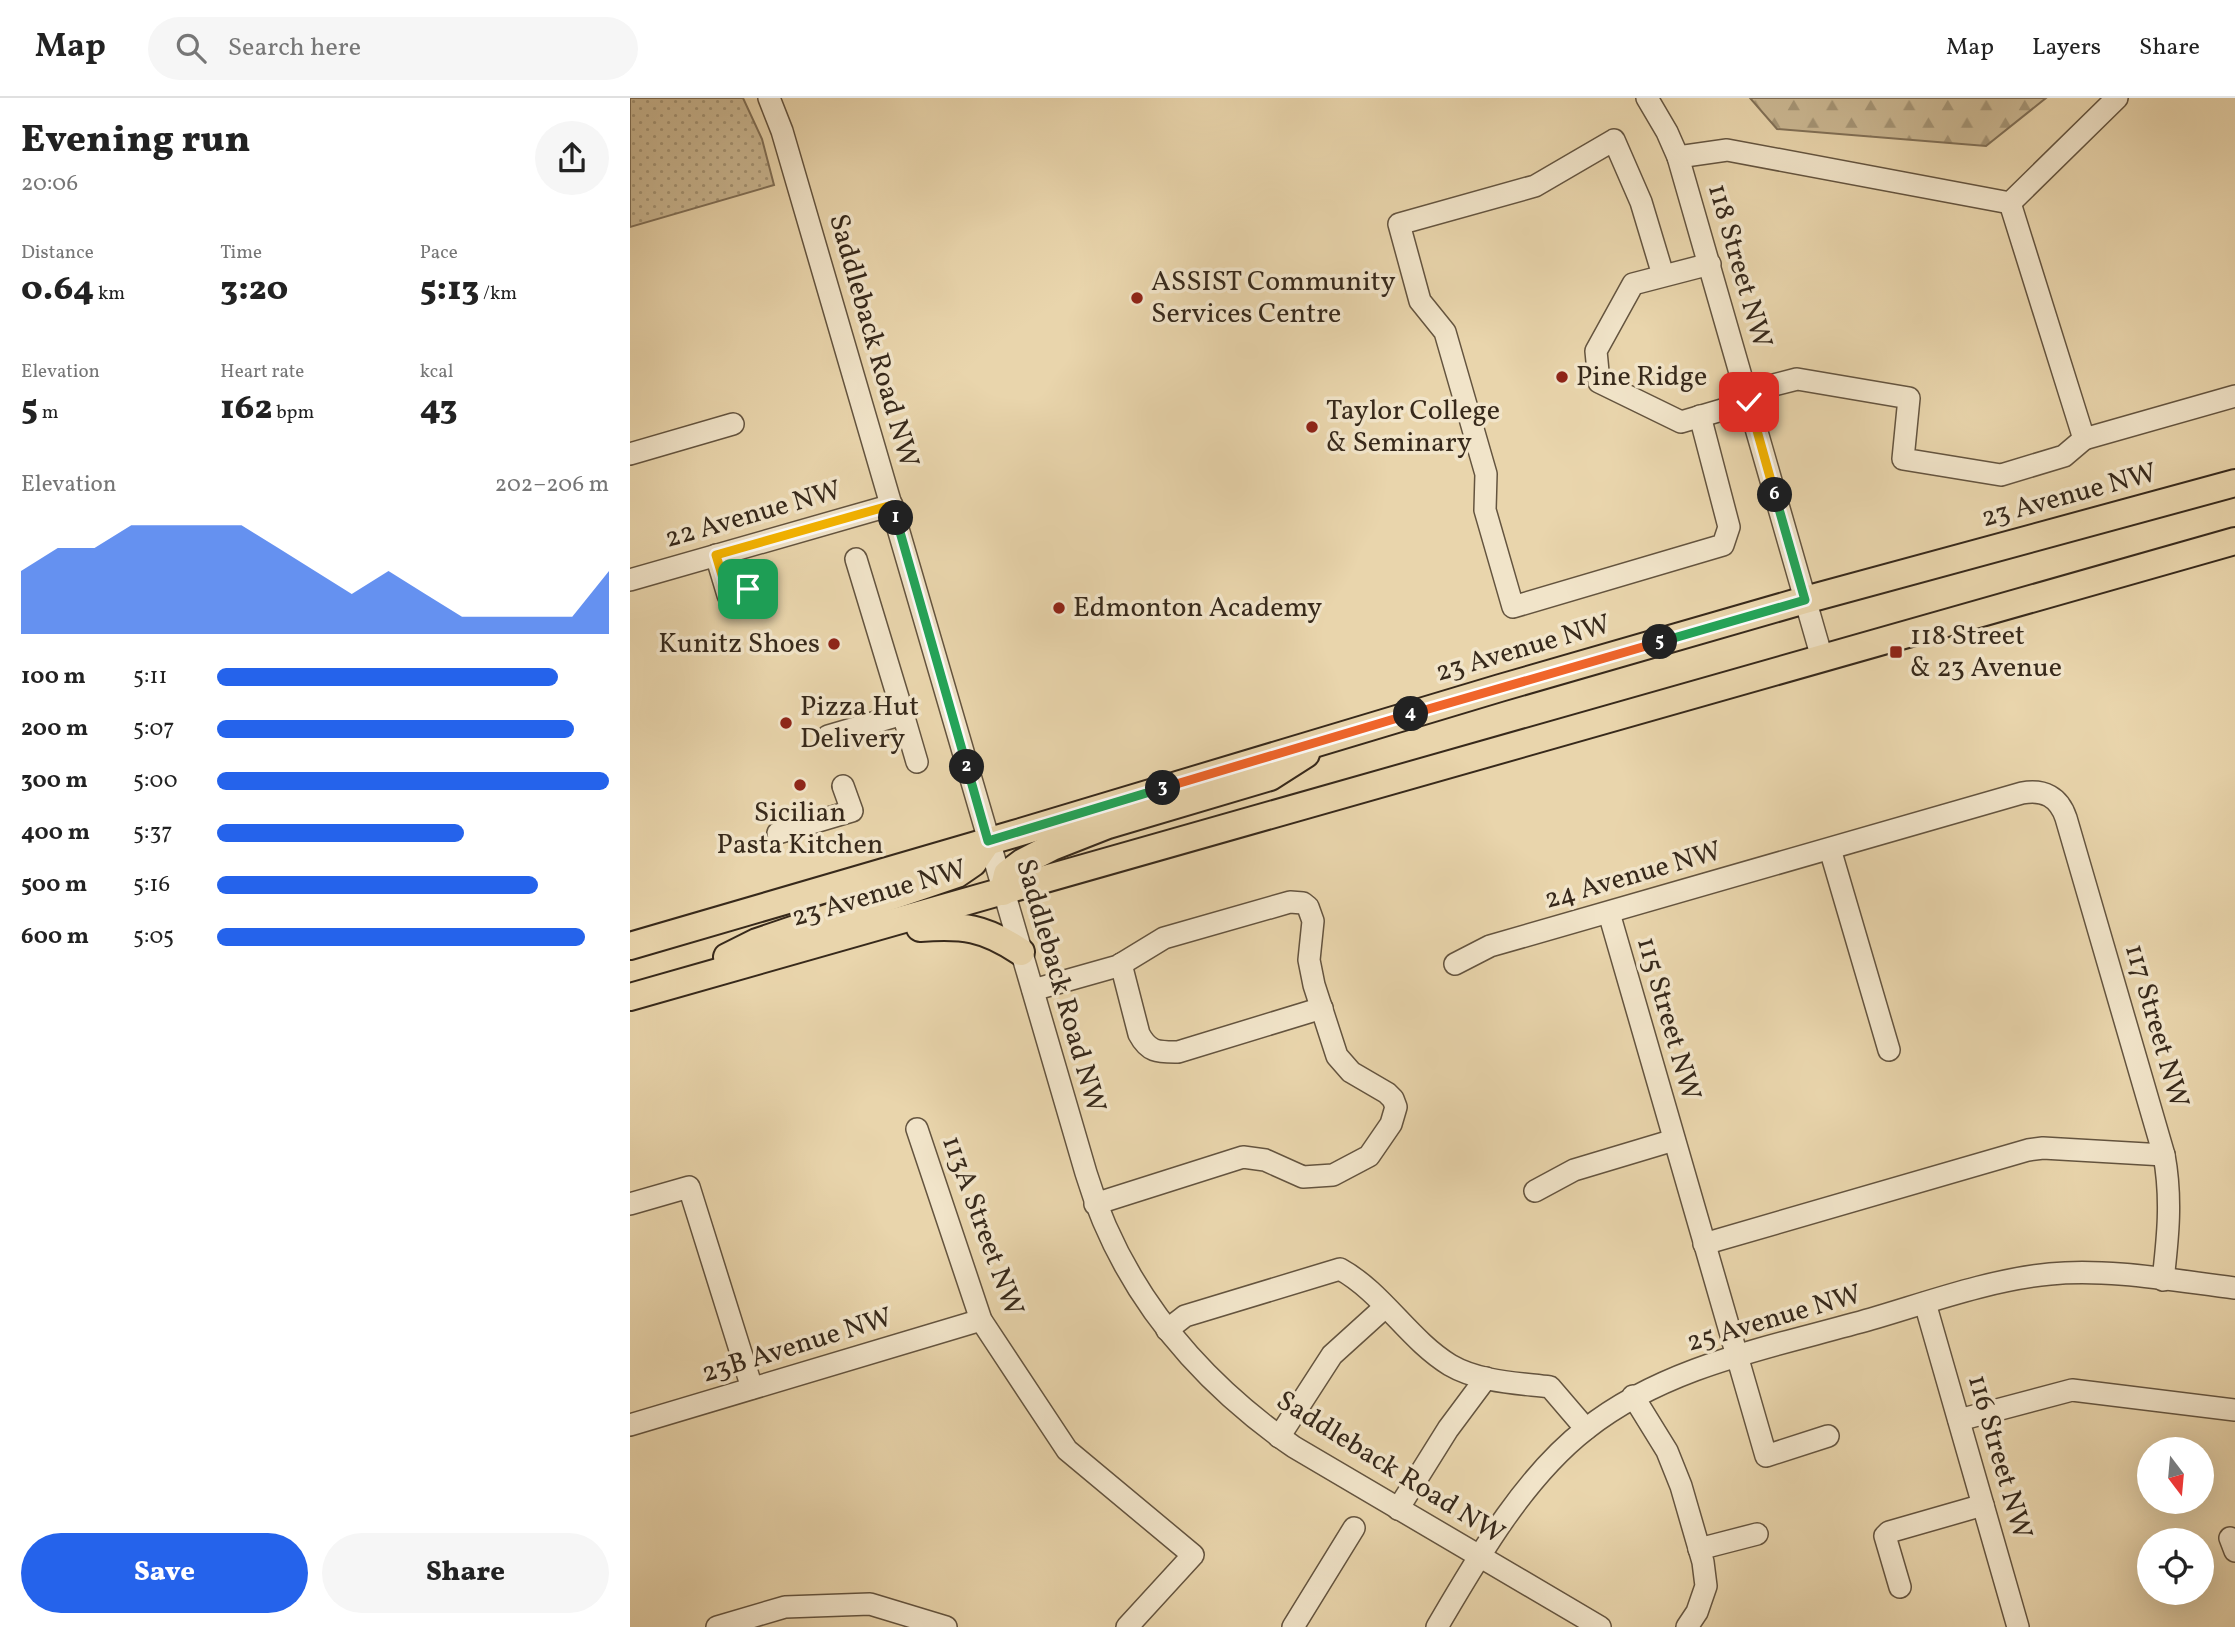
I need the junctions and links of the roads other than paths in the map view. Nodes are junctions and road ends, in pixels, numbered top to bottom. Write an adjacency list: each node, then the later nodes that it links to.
1 (769, 98): 15 (street, Saddleback Road NW)
2 (1647, 98): 4 (street, 118 Street NW)
3 (2116, 98): 5 (street)
4 (1678, 157): 5 (street); 6 (street, 118 Street NW)
5 (2010, 203): 12 (street)
6 (1710, 264): 7 (street); 9 (street, 118 Street NW)
7 (1663, 275): 10 (street); 10 (street)
8 (2235, 396): 12 (street)
9 (1747, 397): 10 (street); 12 (street); 23 (street, 118 Street NW)
10 (1700, 416)
11 (733, 425): 13 (street)
12 (2084, 439)
13 (630, 454)
14 (2235, 483): 23 (main road, 23 Avenue NW)
15 (892, 505): 18 (street, 22 Avenue NW); 32 (street, Saddleback Road NW)
16 (2235, 541): 20 (main road, 23 Avenue NW)
17 (2235, 548): 20 (main road)
18 (716, 555): 21 (street, 22 Avenue NW); 22 (street)
19 (856, 559): 25 (street)
20 (2145, 566): 24 (main road, 23 Avenue NW)
21 (630, 580)
22 (748, 589)
23 (1805, 600): 24 (street, 118 Street NW); 26 (main road, 23 Avenue NW)
24 (1822, 658): 34 (main road, 23 Avenue NW)
25 (903, 714): 27 (street); 28 (street)
26 (1337, 735): 32 (main road, 23 Avenue NW); 34 (main road)
27 (828, 736)
28 (917, 762)
29 (843, 786): 31 (street)
30 (2053, 797): 33 (street, 24 Avenue NW); 48 (street, 117 Street NW)
31 (778, 833)
32 (988, 841): 34 (street, Saddleback Road NW); 37 (main road, 23 Avenue NW); 41 (main road)
33 (1830, 849): 35 (street, 24 Avenue NW); 45 (street)
34 (1003, 892): 36 (main road, 23 Avenue NW); 38 (street, Saddleback Road NW)
35 (1609, 913): 40 (street, 24 Avenue NW); 47 (street, 115 Street NW)
36 (866, 931): 38 (main road); 41 (main road, 23 Avenue NW)
37 (630, 946)
38 (1021, 952): 42 (street, Saddleback Road NW)
39 (1121, 964): 42 (street); 44 (street); 44 (street)
40 (1455, 964)
41 (672, 984): 43 (main road, 23 Avenue NW)
42 (1033, 990): 51 (street, Saddleback Road NW)
43 (630, 996)
44 (1322, 1008): 51 (street)
45 (1889, 1049)
46 (918, 1129): 57 (street, 113A Street NW)
47 (1674, 1140): 49 (street, 115 Street NW); 52 (street, 115 Street NW)
48 (2164, 1155): 52 (street); 53 (street, 117 Street NW)
49 (1535, 1191)
50 (630, 1204): 61 (street)
51 (1095, 1204): 58 (street, Saddleback Road NW)
52 (1704, 1244): 59 (street, 115 Street NW)
53 (2163, 1280): 54 (street, 25 Avenue NW); 55 (street, 25 Avenue NW)
54 (2235, 1289)
55 (1925, 1303): 59 (street, 25 Avenue NW); 64 (street, 116 Street NW)
56 (1385, 1307): 58 (street); 60 (street); 68 (street)
57 (981, 1320): 61 (street, 23B Avenue NW); 78 (street, 113A Street NW)
58 (1167, 1330): 68 (street, Saddleback Road NW)
59 (1736, 1357): 62 (street, 25 Avenue NW); 67 (street, 115 Street NW)
60 (1486, 1378): 66 (street); 70 (street)
61 (752, 1388): 65 (street, 23B Avenue NW)
62 (1633, 1396): 66 (street, 25 Avenue NW); 73 (street)
63 (2235, 1410): 64 (street)
64 (1959, 1420): 69 (street, 116 Street NW)
65 (630, 1425)
66 (1586, 1429): 74 (street, 25 Avenue NW)
67 (1828, 1436)
68 (1279, 1437): 70 (street, Saddleback Road NW)
69 (1983, 1505): 75 (street); 83 (street, 116 Street NW)
70 (1398, 1508): 74 (street, Saddleback Road NW)
71 (1354, 1528): 79 (street)
72 (1757, 1534): 73 (street)
73 (1699, 1549): 82 (street)
74 (1481, 1557): 80 (street, 25 Avenue NW); 81 (street, Saddleback Road NW)
75 (1900, 1587)
76 (717, 1627): 77 (street)
77 (946, 1627)
78 (1127, 1627)
79 (1293, 1627)
80 (1437, 1627)
81 (1600, 1627)
82 (1687, 1627)
83 (2018, 1627)

